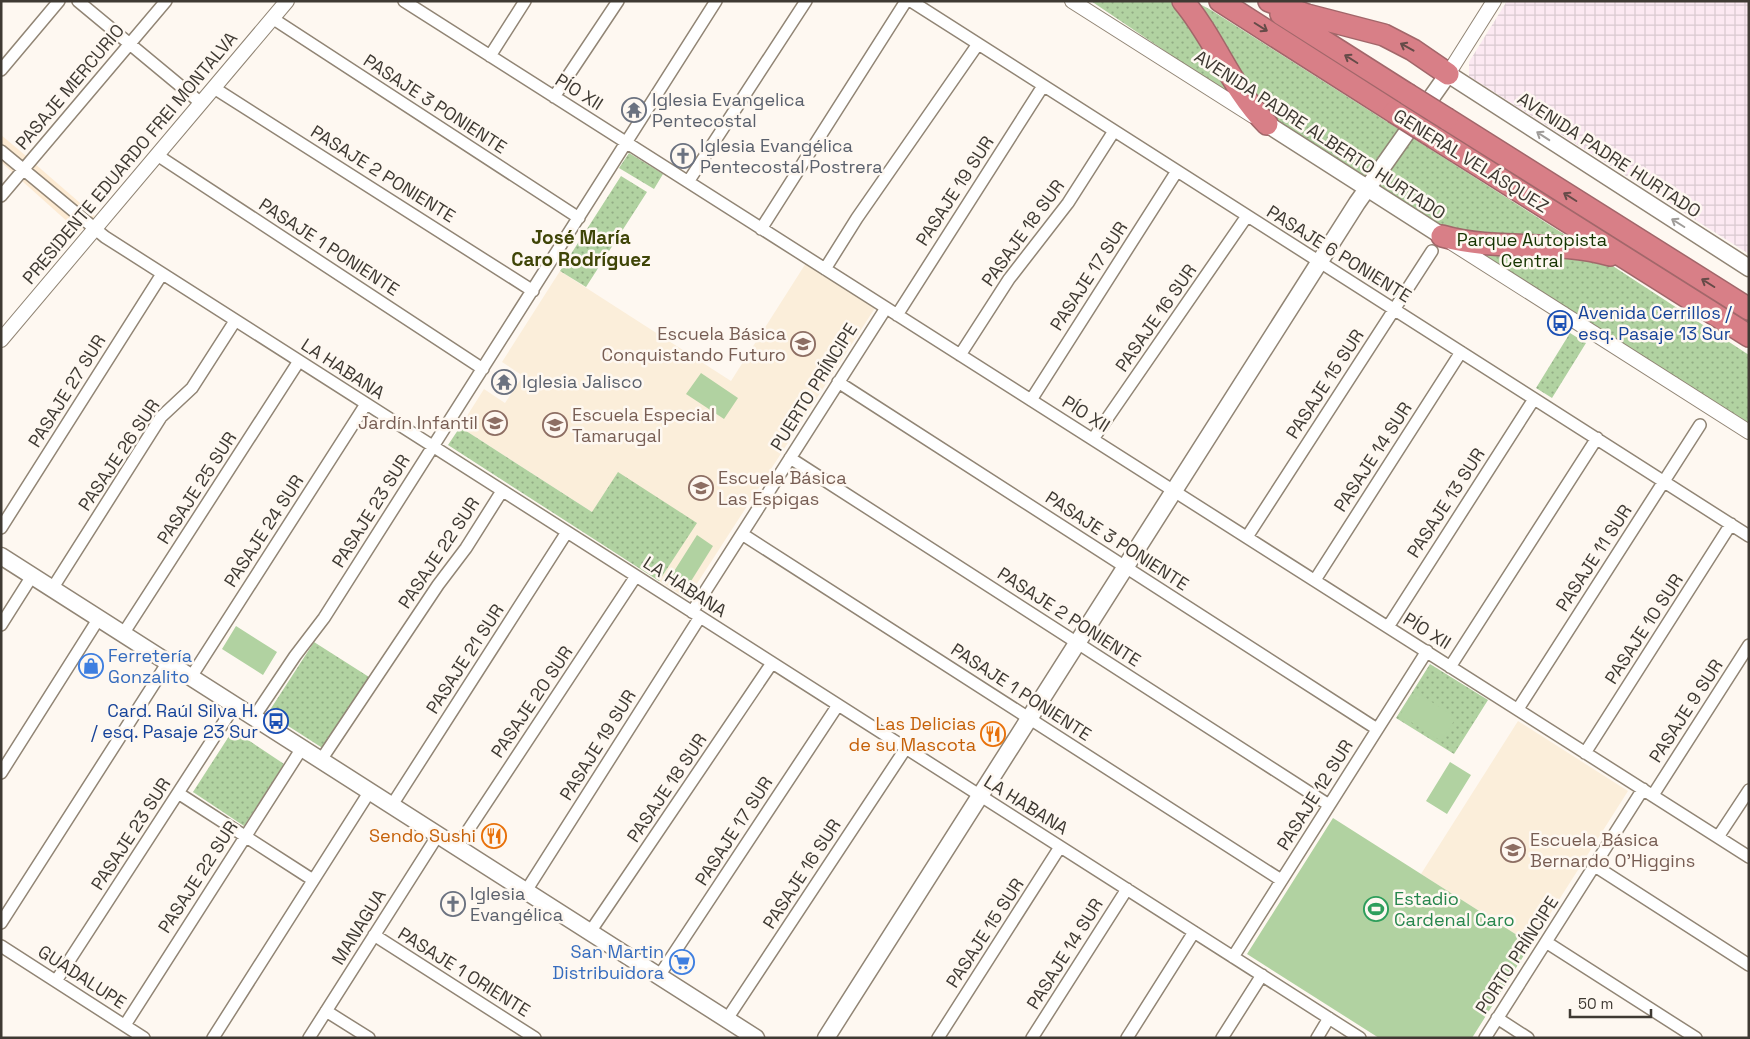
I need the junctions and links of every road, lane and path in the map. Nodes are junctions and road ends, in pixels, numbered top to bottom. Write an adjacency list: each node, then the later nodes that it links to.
1 (59, 1): 23 (street)
2 (78, 1): 20 (street)
3 (166, 1): 20 (street, PASAJE MERCURIO)
4 (287, 1): 19 (street, PRESIDENTE EDUARDO FREI MONTALVA)
5 (404, 1): 18 (street, PÍO XII)
6 (525, 1): 22 (street)
7 (618, 1): 27 (street)
8 (716, 1): 31 (street)
9 (806, 1): 36 (street)
10 (906, 1): 42 (street)
11 (911, 1): 21 (street, PASAJE 6 PONIENTE)
12 (1072, 1): 29 (street, AVENIDA PADRE ALBERTO HURTADO)
13 (1183, 1): 29 (highway)
14 (1220, 1): 45 (highway, GENERAL VELÁSQUEZ, one-way to 45, bridge)
15 (1260, 1): 52 (highway, GENERAL VELÁSQUEZ, one-way to 15, bridge)
16 (1270, 1): 24 (highway, one-way to 16)
17 (1494, 1): 24 (street)
18 (420, 5): 22 (street, PÍO XII)
19 (272, 18): 26 (street, PRESIDENTE EDUARDO FREI MONTALVA); 40 (street, PASAJE 3 PONIENTE)
20 (130, 44): 28 (street); 34 (street, PASAJE MERCURIO)
21 (978, 44): 25 (street, PASAJE 6 PONIENTE); 47 (street)
22 (490, 56): 27 (street, PÍO XII)
23 (1, 70)
24 (1448, 74): 37 (main road); 46 (main road, AVENIDA PADRE HURTADO, one-way to 24)
25 (1043, 86): 30 (street, PASAJE 6 PONIENTE); 53 (street, PASAJE 19 SUR)
26 (214, 88): 28 (street, PRESIDENTE EDUARDO FREI MONTALVA); 49 (street, PASAJE 2 PONIENTE)
27 (554, 97): 31 (street, PÍO XII)
28 (201, 103): 33 (street, PRESIDENTE EDUARDO FREI MONTALVA)
29 (1267, 124): 37 (main road, AVENIDA PADRE ALBERTO HURTADO)
30 (1114, 131): 35 (street, PASAJE 6 PONIENTE); 58 (street, PASAJE 18 SUR)
31 (626, 143): 36 (street, PÍO XII); 40 (street, PASAJE 23 SUR)
32 (1, 151): 34 (street, LA HABANA)
33 (157, 155): 41 (street, PRESIDENTE EDUARDO FREI MONTALVA); 60 (street, PASAJE 1 PONIENTE)
34 (23, 170): 38 (street, PASAJE MERCURIO); 41 (street, LA HABANA)
35 (1177, 171): 39 (street, PASAJE 6 PONIENTE); 63 (street, PASAJE 17 SUR)
36 (688, 182): 42 (street, PÍO XII)
37 (1368, 190): 43 (main road, AVENIDA PADRE ALBERTO HURTADO); 44 (main road)
38 (1, 196)
39 (1247, 216): 44 (street, PASAJE 6 PONIENTE); 68 (street, PASAJE 16 SUR)
40 (579, 218): 49 (street, PASAJE 23 SUR)
41 (94, 229): 48 (street, LA HABANA); 56 (street, PRESIDENTE EDUARDO FREI MONTALVA)
42 (762, 229): 47 (street, PÍO XII)
43 (1437, 243): 45 (highway); 51 (street, PASAJE 15 SUR); 66 (street, AVENIDA PADRE ALBERTO HURTADO)
44 (1320, 262): 51 (street, PASAJE 6 PONIENTE); 72 (main road)
45 (1636, 265): 55 (highway, GENERAL VELÁSQUEZ)
46 (1749, 268)
47 (825, 269): 50 (street, PÍO XII)
48 (162, 274): 54 (street, LA HABANA); 75 (street, PASAJE 27 SUR)
49 (533, 291): 60 (street, PASAJE 23 SUR)
50 (886, 308): 53 (street, PÍO XII); 61 (street, PUERTO PRÍNCIPE)
51 (1394, 309): 57 (street, PASAJE 6 PONIENTE); 79 (street, PASAJE 15 SUR)
52 (1749, 310)
53 (897, 315): 58 (street, PÍO XII)
54 (235, 321): 59 (street, LA HABANA); 85 (street, PASAJE 26 SUR)
55 (1749, 336)
56 (1, 340)
57 (1461, 352): 62 (street, PASAJE 6 PONIENTE); 84 (street, PASAJE 14 SUR)
58 (960, 355): 63 (street, PÍO XII)
59 (299, 361): 64 (street, LA HABANA); 90 (street, PASAJE 25 SUR)
60 (483, 369): 69 (street, PASAJE 23 SUR)
61 (838, 382): 70 (street, PUERTO PRÍNCIPE); 81 (street, PASAJE 3 PONIENTE)
62 (1534, 398): 67 (street, PASAJE 6 PONIENTE); 89 (street, PASAJE 13 SUR)
63 (1031, 400): 68 (street, PÍO XII)
64 (366, 404): 69 (street, LA HABANA); 97 (street, PASAJE 24 SUR)
65 (1700, 425): 71 (street, PASAJE 11 SUR)
66 (1749, 432)
67 (1597, 438): 71 (street, PASAJE 6 PONIENTE); 96 (street)
68 (1093, 439): 72 (street, PÍO XII)
69 (433, 446): 73 (street, LA HABANA); 101 (street, PASAJE 23 SUR)
70 (790, 458): 77 (street, PUERTO PRÍNCIPE); 91 (street, PASAJE 2 PONIENTE)
71 (1664, 481): 74 (street, PASAJE 6 PONIENTE); 100 (street, PASAJE 11 SUR)
72 (1174, 490): 79 (street, PÍO XII); 81 (main road)
73 (502, 491): 76 (street, LA HABANA); 107 (street, PASAJE 22 SUR)
74 (1731, 524): 78 (street, PASAJE 6 PONIENTE); 106 (street, PASAJE 10 SUR)
75 (1, 528)
76 (567, 532): 83 (street, LA HABANA); 114 (street, PASAJE 21 SUR)
77 (742, 534): 86 (street, PUERTO PRÍNCIPE); 102 (street, PASAJE 1 PONIENTE)
78 (1749, 536)
79 (1247, 537): 84 (street, PÍO XII)
80 (1, 556): 82 (main road)
81 (1125, 567): 91 (main road); 103 (street, PASAJE 3 PONIENTE)
82 (32, 576): 85 (main road); 88 (street)
83 (636, 576): 86 (street, LA HABANA); 119 (street, PASAJE 20 SUR)
84 (1315, 580): 89 (street, PÍO XII)
85 (52, 589): 87 (main road)
86 (696, 615): 95 (street, LA HABANA); 126 (street, PASAJE 19 SUR)
87 (99, 618): 90 (main road); 108 (street)
88 (1, 625)
89 (1388, 627): 93 (street, PÍO XII)
90 (123, 634): 94 (main road)
91 (1077, 643): 102 (main road); 115 (street, PASAJE 2 PONIENTE)
92 (1749, 646): 111 (street, PASAJE 9 SUR)
93 (1427, 651): 96 (street, PÍO XII); 103 (street, PASAJE 12 SUR)
94 (168, 662): 97 (main road); 127 (street)
95 (772, 663): 99 (street, LA HABANA); 128 (street, PASAJE 18 SUR)
96 (1450, 666): 100 (street, PÍO XII)
97 (191, 677): 98 (main road)
98 (236, 705): 101 (main road); 112 (street, PASAJE 23 SUR)
99 (838, 705): 105 (street, LA HABANA); 136 (street, PASAJE 17 SUR)
100 (1518, 709): 106 (street, PÍO XII)
101 (254, 717): 104 (main road)
102 (1029, 718): 113 (main road); 124 (street, PASAJE 1 PONIENTE)
103 (1377, 729): 115 (street, PASAJE 12 SUR)
104 (302, 748): 107 (main road); 117 (street, PASAJE 22 SUR)
105 (906, 748): 113 (street, LA HABANA); 141 (street, PASAJE 16 SUR)
106 (1586, 753): 111 (street, PÍO XII)
107 (321, 760): 110 (main road)
108 (1, 773)
109 (1749, 790): 118 (street)
110 (370, 791): 114 (main road); 123 (street)
111 (1648, 792): 118 (street, PÍO XII); 122 (street, PORTO PRÍNCIPE)
112 (178, 793): 117 (street); 137 (street, PASAJE 23 SUR)
113 (980, 796): 120 (street, LA HABANA); 149 (main road)
114 (392, 805): 116 (main road)
115 (1329, 805): 124 (street, PASAJE 12 SUR)
116 (438, 835): 119 (main road); 130 (street, MANAGUA)
117 (245, 836): 123 (street); 142 (street, PASAJE 22 SUR)
118 (1718, 837): 121 (street, PÍO XII)
119 (457, 847): 126 (main road)
120 (1060, 847): 125 (street, LA HABANA); 150 (street, PASAJE 15 SUR)
121 (1749, 856)
122 (1595, 866): 131 (street, PORTO PRÍNCIPE); 134 (street)
123 (313, 880): 144 (street)
124 (1281, 880): 133 (street, PASAJE 12 SUR)
125 (1127, 889): 129 (street, LA HABANA); 151 (street, PASAJE 14 SUR)
126 (526, 891): 128 (main road)
127 (1, 923)
128 (590, 932): 136 (main road)
129 (1194, 932): 133 (street, LA HABANA); 152 (street)
130 (374, 935): 138 (street, MANAGUA); 147 (street, PASAJE 1 ORIENTE)
131 (1546, 942): 140 (street, PORTO PRÍNCIPE); 158 (street)
132 (1, 946): 137 (street, GUADALUPE)
133 (1233, 957): 135 (street, LA HABANA)
134 (1749, 965)
135 (1262, 975): 139 (street, LA HABANA); 153 (street)
136 (659, 976): 141 (main road)
137 (56, 981): 142 (street, GUADALUPE)
138 (326, 1011): 145 (street, MANAGUA); 146 (street)
139 (1329, 1018): 154 (street); 155 (street, LA HABANA)
140 (1497, 1018): 156 (street, PORTO PRÍNCIPE); 157 (street)
141 (727, 1019): 148 (main road)
142 (125, 1025): 143 (street, GUADALUPE)
143 (144, 1038)
144 (213, 1038)
145 (309, 1038)
146 (369, 1038)
147 (535, 1038)
148 (756, 1038)
149 (826, 1038)
150 (938, 1038)
151 (1032, 1038)
152 (1127, 1038)
153 (1222, 1038)
154 (1317, 1038)
155 (1360, 1038)
156 (1485, 1038)
157 (1528, 1038)
158 (1696, 1038)

